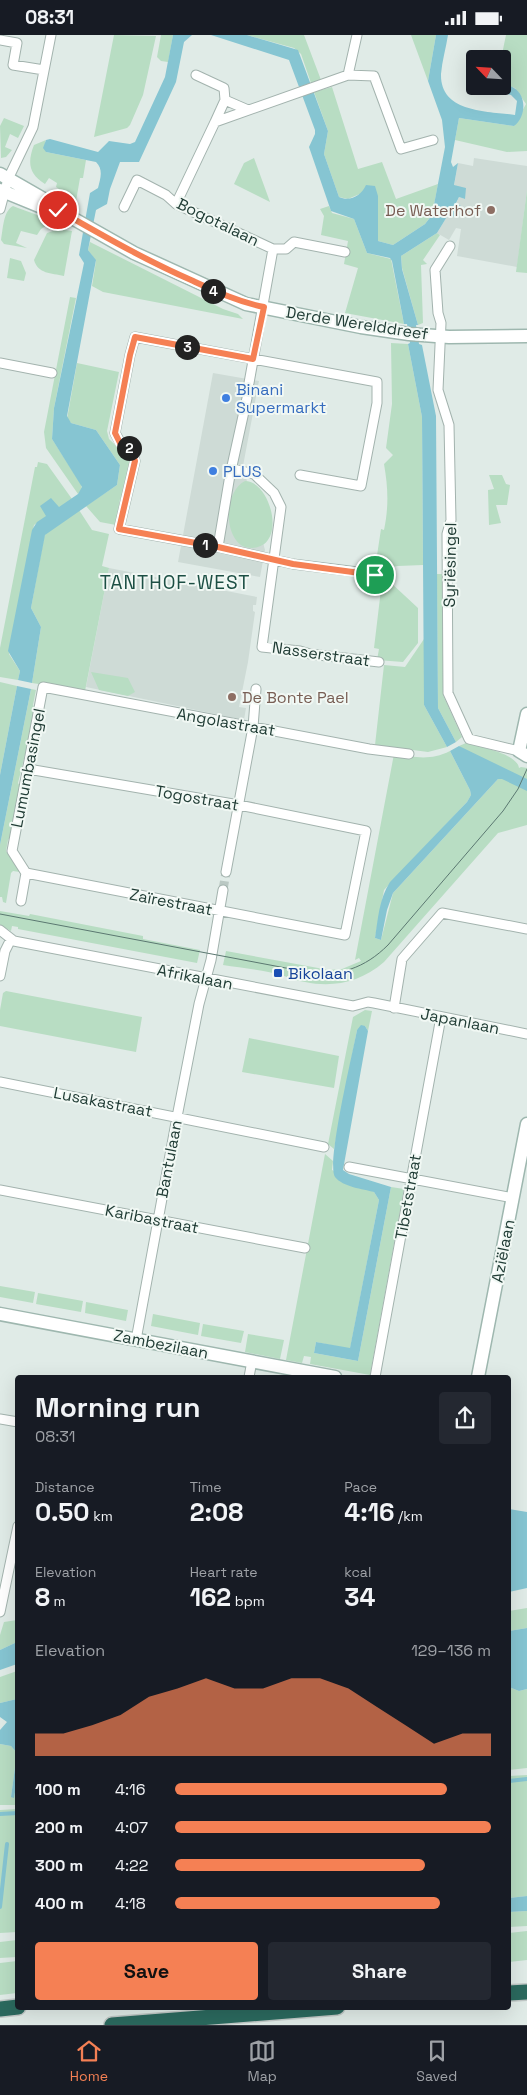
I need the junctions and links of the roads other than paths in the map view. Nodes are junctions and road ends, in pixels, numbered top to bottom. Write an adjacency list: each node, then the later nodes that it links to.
1 (51, 35): 4 (street)
2 (357, 35): 6 (street)
3 (0, 40): 4 (street)
4 (44, 70): 11 (street)
5 (196, 75): 7 (street)
6 (348, 75): 8 (street); 10 (street)
7 (225, 99): 8 (street); 9 (street)
8 (248, 110): 9 (street)
9 (215, 122): 13 (street)
10 (433, 140)
11 (4, 176): 12 (street); 16 (street, Derde Werelddreef)
12 (2, 191): 15 (street); 16 (street, Derde Werelddreef)
13 (176, 204): 14 (street, Bogotalaan); 18 (street, Bogotalaan)
14 (124, 207)
15 (0, 209)
16 (58, 210): 20 (street, Derde Werelddreef)
17 (450, 246): 21 (street, Derde Werelddreef)
18 (273, 249): 19 (street); 20 (street, Bogotalaan)
19 (345, 252)
20 (264, 307): 21 (street, Derde Werelddreef); 23 (street)
21 (440, 336): 22 (street, Derde Werelddreef); 38 (street, Syriësingel)
22 (527, 336)
23 (253, 359): 26 (street); 29 (street); 30 (street)
24 (0, 363): 25 (street)
25 (52, 373)
26 (249, 383)
27 (246, 398): 28 (street)
28 (233, 469): 30 (street); 31 (street)
29 (300, 475)
30 (218, 547): 31 (street)
31 (273, 558): 32 (street); 33 (street, Nasserstraat)
32 (382, 575)
33 (379, 662)
34 (43, 687): 37 (street, Angolastraat); 40 (street, Lumumbasingel)
35 (256, 689): 37 (street)
36 (527, 714): 38 (street)
37 (253, 727): 39 (street, Angolastraat); 41 (street)
38 (523, 753)
39 (409, 754)
40 (28, 769): 41 (street, Togostraat); 43 (street, Lumumbasingel)
41 (239, 805): 42 (street); 49 (street, Togostraat)
42 (226, 872)
43 (26, 873): 45 (street); 46 (street, Zaïrestraat)
44 (223, 889): 46 (street)
45 (21, 901)
46 (220, 912): 49 (street, Zaïrestraat); 52 (street)
47 (527, 929): 53 (street)
48 (0, 930): 50 (street, Afrikalaan)
49 (345, 935)
50 (11, 939): 51 (street); 52 (street, Afrikalaan)
51 (0, 976)
52 (205, 979): 53 (street, Afrikalaan); 57 (street, Bantulaan)
53 (394, 1007): 54 (street, Japanlaan)
54 (441, 1017): 55 (street, Japanlaan); 61 (street, Tibetstraat)
55 (527, 1035)
56 (0, 1082): 57 (street, Lusakastraat)
57 (177, 1117): 59 (street, Lusakastraat); 64 (street, Bantulaan)
58 (527, 1124): 63 (street, Aziëlaan)
59 (324, 1147)
60 (349, 1167): 61 (street)
61 (412, 1179): 63 (street); 71 (street, Tibetstraat)
62 (0, 1190): 64 (street, Karibastraat)
63 (513, 1198): 72 (street, Aziëlaan)
64 (158, 1221): 65 (street, Karibastraat); 67 (street, Bantulaan)
65 (305, 1248)
66 (0, 1314): 67 (street, Zambezilaan)
67 (136, 1340): 68 (street, Zambezilaan)
68 (252, 1361): 69 (street); 70 (street, Zambezilaan)
69 (249, 1375)
70 (323, 1375)
71 (375, 1375)
72 (478, 1375)
73 (0, 1419): 74 (street)
74 (15, 1422)
75 (15, 1540): 76 (street)
76 (0, 1612)
77 (527, 1992): 78 (highway)
78 (511, 1993)
79 (15, 2007): 80 (highway)
80 (0, 2009)
81 (300, 2010): 82 (highway)
82 (112, 2025)

